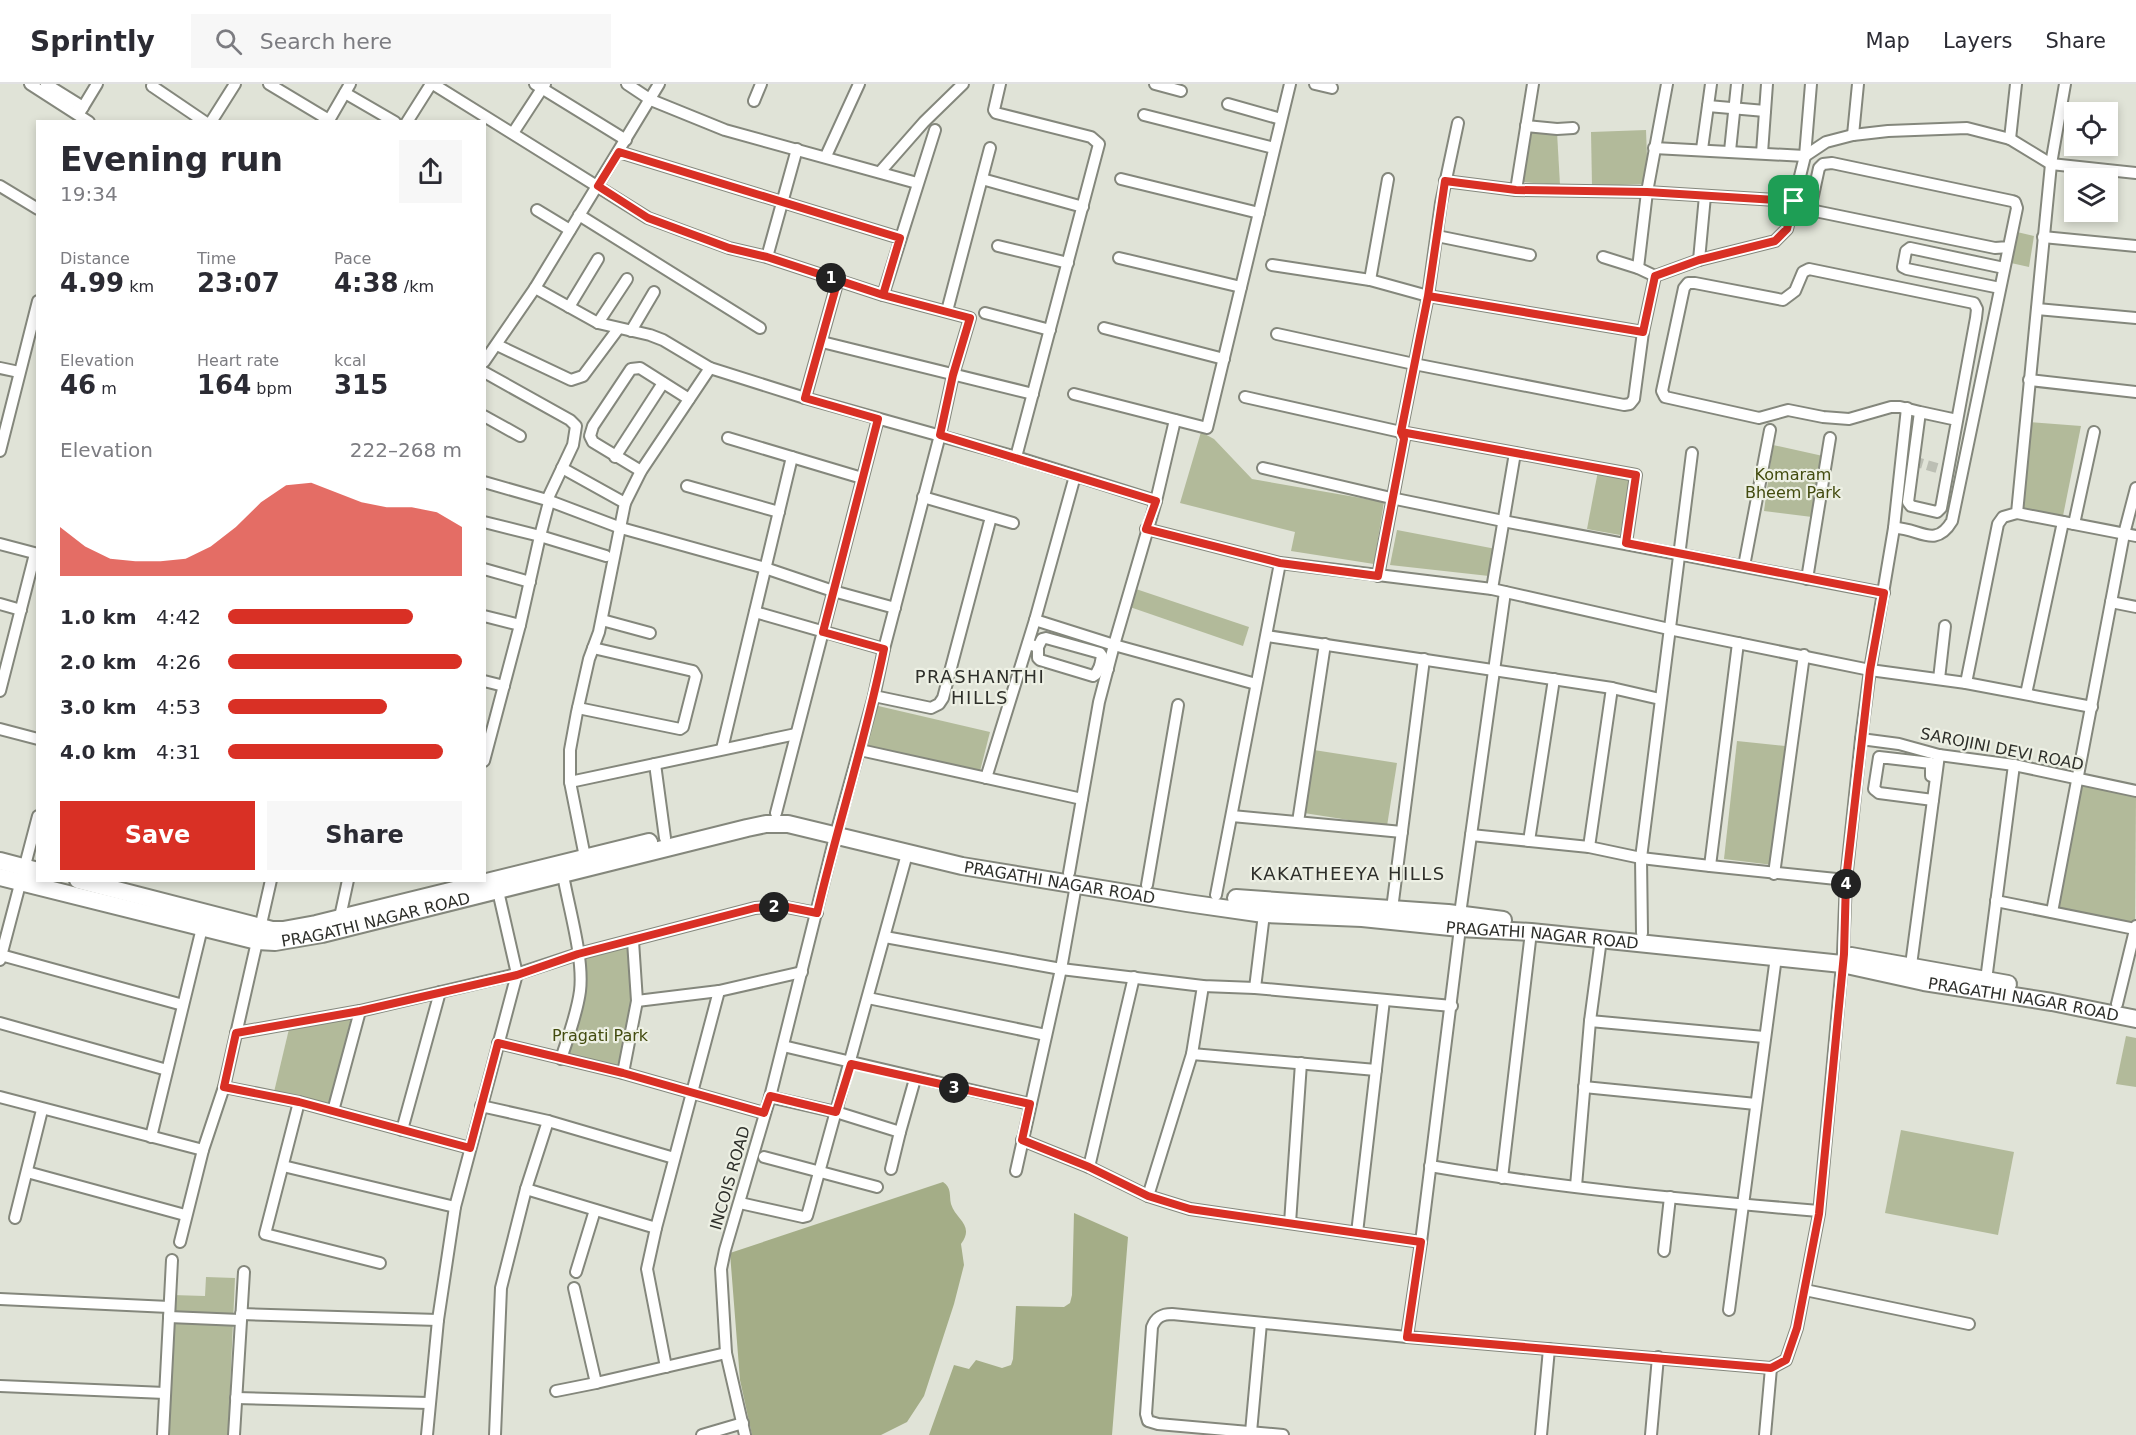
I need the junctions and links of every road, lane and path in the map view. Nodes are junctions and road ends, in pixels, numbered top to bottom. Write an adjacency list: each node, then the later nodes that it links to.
1 (30, 84): 25 (street)
2 (98, 84): 35 (street)
3 (235, 84): 41 (street)
4 (269, 84): 42 (street)
5 (432, 84): 45 (street); 50 (street)
6 (627, 84): 30 (street)
7 (660, 84): 30 (street)
8 (761, 84): 31 (street)
9 (859, 84): 62 (street)
10 (963, 84): 65 (street)
11 (1000, 84): 79 (street)
12 (1155, 84): 29 (street)
13 (1290, 84): 38 (street)
14 (1315, 84): 28 (street)
15 (1533, 84): 47 (street)
16 (1667, 84): 56 (street)
17 (1711, 84): 33 (street)
18 (1737, 84): 34 (street)
19 (1767, 84): 36 (street)
20 (1810, 84): 63 (street)
21 (1858, 84): 51 (street)
22 (2016, 84): 52 (street)
23 (2065, 84): 64 (street)
24 (541, 85): 50 (street); 53 (street)
25 (45, 86): 35 (street)
26 (152, 86): 40 (street)
27 (348, 88): 43 (street); 44 (street)
28 (1332, 88)
29 (1181, 91)
30 (651, 100): 53 (street); 57 (street)
31 (754, 101)
32 (1228, 104): 38 (street)
33 (1708, 106): 34 (street); 58 (street)
34 (1734, 108): 36 (street); 59 (street)
35 (80, 111): 39 (street)
36 (1765, 111): 61 (street)
37 (1144, 115): 55 (street)
38 (1281, 119): 55 (street)
39 (87, 120)
40 (202, 120)
41 (212, 120)
42 (326, 120)
43 (329, 120)
44 (392, 120)
45 (408, 120)
46 (1458, 123): 70 (street)
47 (1526, 126): 48 (street); 74 (street)
48 (1573, 128)
49 (935, 130): 71 (street)
50 (513, 133): 73 (street)
51 (1853, 135): 52 (street); 63 (street)
52 (2010, 139): 64 (street)
53 (626, 140): 60 (street)
54 (990, 148): 67 (street)
55 (1274, 148): 82 (street)
56 (1654, 148): 58 (street); 75 (street)
57 (797, 149): 62 (street); 78 (street)
58 (1702, 150): 59 (street)
59 (1730, 151): 61 (street)
60 (619, 152): 73 (street); 78 (street)
61 (1762, 153): 63 (street)
62 (825, 156): 65 (street)
63 (1805, 156): 77 (street)
64 (2051, 164): 66 (street); 86 (street)
65 (880, 172): 71 (street)
66 (2136, 173)
67 (982, 179): 79 (street); 114 (street)
68 (1121, 179): 82 (street)
69 (1388, 179): 104 (street)
70 (1445, 181): 74 (street); 85 (street)
71 (917, 183): 87 (street)
72 (0, 186): 80 (street)
73 (598, 186): 83 (street); 92 (street)
74 (1516, 190): 75 (street)
75 (1647, 192): 76 (street); 99 (street)
76 (1705, 196): 77 (street); 96 (street)
77 (1794, 201): 96 (street)
78 (782, 203): 87 (street); 92 (street)
79 (1083, 207): 97 (street)
80 (36, 208)
81 (537, 210): 84 (street)
82 (1259, 213): 105 (street)
83 (579, 215): 84 (street); 118 (street)
84 (570, 230): 106 (street)
85 (1437, 236): 91 (street); 110 (street)
86 (2043, 237): 89 (street); 113 (street)
87 (900, 238): 109 (street)
88 (998, 246): 97 (street)
89 (2136, 246)
90 (2009, 249): 90 (street); 100 (street)
91 (1530, 255)
92 (767, 257): 103 (street)
93 (1603, 257): 99 (street)
94 (1119, 258): 105 (street)
95 (598, 259): 111 (street)
96 (1699, 260): 101 (street)
97 (1068, 263): 121 (street)
98 (1272, 265): 104 (street)
99 (1638, 268): 101 (street)
100 (2004, 268): 107 (street); 107 (street)
101 (1655, 276): 123 (street)
102 (627, 279): 117 (street)
103 (838, 280): 109 (street); 125 (street)
104 (1370, 280): 110 (street)
105 (1241, 287): 127 (street)
106 (535, 288): 111 (street); 126 (street)
107 (2000, 288): 168 (street)
108 (654, 292): 122 (street)
109 (883, 295): 114 (street)
110 (1428, 296): 123 (street); 129 (street)
111 (569, 307): 117 (street)
112 (36, 308): 132 (street)
113 (2037, 309): 116 (street); 135 (street)
114 (947, 311): 134 (street, INCOIS ROAD)
115 (985, 313): 121 (street)
116 (2136, 318)
117 (598, 323): 120 (street)
118 (760, 328)
119 (1104, 328): 127 (street)
120 (618, 329): 122 (street); 126 (street)
121 (1050, 330): 138 (street)
122 (631, 331): 131 (street)
123 (1643, 332): 129 (street)
124 (1277, 334): 129 (street)
125 (822, 342): 134 (street); 140 (street)
126 (497, 345): 128 (street)
127 (1224, 358): 147 (street)
128 (486, 359)
129 (1414, 364): 150 (street)
130 (0, 368): 132 (street)
131 (710, 368): 140 (street); 142 (street)
132 (19, 372): 156 (street)
133 (486, 373): 164 (street)
134 (953, 375): 138 (street); 152 (street, INCOIS ROAD)
135 (2029, 380): 137 (street); 180 (street)
136 (663, 383): 142 (street); 159 (street); 159 (street)
137 (2136, 392)
138 (1033, 394): 161 (street)
139 (1074, 394): 147 (street)
140 (805, 398): 146 (street)
141 (1245, 398): 150 (street)
142 (689, 399): 166 (street)
143 (1907, 408): 144 (street); 148 (street); 162 (street)
144 (1920, 412): 148 (street); 163 (street)
145 (486, 417): 153 (street)
146 (878, 419): 152 (street); 170 (street)
147 (1175, 420): 177 (street)
148 (1957, 420): 167 (street)
149 (1770, 430): 199 (street)
150 (1401, 432): 157 (street); 175 (street)
151 (2094, 432): 186 (street)
152 (940, 435): 161 (street); 174 (street, INCOIS ROAD)
153 (520, 436)
154 (728, 438): 160 (street)
155 (1830, 438): 203 (street)
156 (0, 452)
157 (1515, 453): 182 (street); 193 (street)
158 (1692, 453): 196 (street)
159 (615, 457): 166 (street)
160 (792, 457): 170 (street); 179 (street)
161 (1016, 458): 169 (street)
162 (1901, 460): 163 (street); 188 (street)
163 (1913, 461): 167 (street)
164 (562, 468): 176 (street); 178 (street)
165 (1263, 468): 175 (street)
166 (641, 471): 178 (street)
167 (1947, 471): 168 (street)
168 (1963, 475): 188 (street)
169 (1075, 476): 177 (street); 217 (street)
170 (862, 478): 206 (street)
171 (486, 483): 176 (street)
172 (687, 486): 179 (street)
173 (2136, 488): 190 (street)
174 (923, 497): 181 (street); 212 (street, INCOIS ROAD)
175 (1391, 498): 182 (street); 202 (street)
176 (548, 501): 187 (street); 191 (street)
177 (1156, 501): 189 (street)
178 (626, 503): 187 (street)
179 (779, 512): 200 (street)
180 (2017, 513): 184 (street); 239 (street)
181 (991, 517): 185 (street); 245 (street)
182 (1503, 521): 193 (street); 205 (street)
183 (486, 522): 191 (street)
184 (2062, 522): 186 (street); 244 (street)
185 (1013, 523)
186 (2074, 524): 190 (street)
187 (621, 528): 200 (street); 216 (street)
188 (1894, 528): 208 (street)
189 (1146, 529): 198 (street); 226 (street)
190 (2124, 534): 192 (street); 209 (street)
191 (540, 536): 197 (street); 204 (street)
192 (2136, 536)
193 (1626, 543): 196 (street)
194 (0, 544): 195 (street)
195 (36, 554): 213 (street)
196 (1679, 554): 199 (street); 220 (street)
197 (606, 556)
198 (1280, 563): 202 (street); 223 (street)
199 (1744, 566): 203 (street)
200 (765, 568): 206 (street); 214 (street)
201 (486, 570): 204 (street)
202 (1378, 576): 205 (street)
203 (1806, 579): 208 (street)
204 (530, 582): 218 (street)
205 (1492, 589): 207 (street)
206 (833, 591): 212 (street); 221 (street)
207 (1505, 592): 220 (street); 234 (street)
208 (1884, 593): 235 (street)
209 (2111, 602): 211 (street); 248 (street)
210 (0, 604): 213 (street)
211 (2136, 607)
212 (895, 608): 229 (street, INCOIS ROAD)
213 (21, 610): 233 (street)
214 (755, 612): 221 (street); 256 (street)
215 (486, 617): 218 (street)
216 (602, 620): 222 (street); 228 (street)
217 (1035, 620): 226 (street); 227 (street)
218 (520, 626): 241 (street)
219 (1945, 626): 237 (street)
220 (1669, 629): 224 (street); 246 (street)
221 (823, 632): 229 (street); 252 (street)
222 (650, 633)
223 (1267, 636): 225 (street); 240 (street)
224 (1738, 643): 230 (street); 281 (street)
225 (1325, 644): 231 (street); 269 (street)
226 (1114, 645): 232 (street); 240 (street)
227 (1033, 646): 232 (street); 232 (street); 261 (street)
228 (593, 648): 249 (street); 249 (street)
229 (884, 649): 245 (street, INCOIS ROAD)
230 (1804, 655): 235 (street); 283 (street)
231 (1424, 659): 234 (street); 272 (street)
232 (1104, 668): 265 (street)
233 (3, 670): 243 (street)
234 (1494, 670): 236 (street); 273 (street)
235 (1870, 670): 237 (street); 254 (street)
236 (1554, 679): 242 (street); 275 (street)
237 (1939, 679): 239 (street)
238 (486, 682): 241 (street)
239 (1966, 683): 244 (street)
240 (1256, 684): 268 (street)
241 (504, 686): 251 (street)
242 (1612, 688): 246 (street); 276 (street)
243 (0, 691)
244 (2026, 694): 248 (street)
245 (874, 696): 257 (street, INCOIS ROAD)
246 (1660, 699): 279 (street)
247 (1178, 705): 294 (street)
248 (2092, 707): 262 (street)
249 (578, 708): 263 (street)
250 (0, 729): 253 (street)
251 (488, 730): 255 (street)
252 (796, 734): 256 (street); 267 (street)
253 (36, 738)
254 (1861, 739): 258 (street, SAROJINI DEVI ROAD); 287 (street)
255 (486, 746)
256 (722, 749): 259 (street)
257 (860, 750): 261 (street); 271 (street, INCOIS ROAD)
258 (1934, 757): 260 (street, SAROJINI DEVI ROAD); 266 (street); 266 (street)
259 (655, 764): 263 (street); 274 (street)
260 (2014, 765): 262 (street, SAROJINI DEVI ROAD); 297 (street)
261 (986, 778): 265 (street)
262 (2078, 778): 264 (street, SAROJINI DEVI ROAD); 299 (street)
263 (570, 782): 278 (street)
264 (2136, 791)
265 (1082, 799): 286 (street)
266 (1930, 799): 316 (street)
267 (776, 813): 271 (main road, PRAGATHI NAGAR ROAD); 274 (main road, PRAGATHI NAGAR ROAD)
268 (1232, 816): 269 (street); 296 (street)
269 (1298, 822): 272 (street)
270 (36, 827): 282 (street)
271 (837, 832): 277 (main road, PRAGATHI NAGAR ROAD); 284 (main road, PRAGATHI NAGAR ROAD); 286 (main road, PRAGATHI NAGAR ROAD); 300 (street, INCOIS ROAD)
272 (1402, 832): 298 (street)
273 (1471, 835): 275 (street); 303 (street)
274 (665, 838): 278 (main road, PRAGATHI NAGAR ROAD)
275 (1529, 841): 276 (street)
276 (1589, 847): 279 (street)
277 (907, 854): 286 (main road, PRAGATHI NAGAR ROAD); 309 (street)
278 (585, 856): 288 (main road, PRAGATHI NAGAR ROAD)
279 (1641, 858): 281 (street); 307 (street)
280 (0, 861): 282 (main road, PRAGATHI NAGAR ROAD)
281 (1710, 866): 283 (street)
282 (27, 874): 285 (main road, PRAGATHI NAGAR ROAD); 314 (street)
283 (1774, 874): 287 (street)
284 (563, 875): 295 (main road, PRAGATHI NAGAR ROAD); 312 (street)
285 (0, 877)
286 (1073, 879): 294 (main road, PRAGATHI NAGAR ROAD); 301 (main road, PRAGATHI NAGAR ROAD); 317 (street)
287 (1846, 880): 315 (street)
288 (486, 881)
289 (53, 882): 305 (main road, PRAGATHI NAGAR ROAD)
290 (271, 882): 308 (street)
291 (348, 882): 302 (street)
292 (481, 882): 302 (main road, PRAGATHI NAGAR ROAD)
293 (96, 883): 308 (main road, PRAGATHI NAGAR ROAD)
294 (1147, 885): 296 (main road, PRAGATHI NAGAR ROAD)
295 (498, 891): 308 (main road, PRAGATHI NAGAR ROAD); 319 (street)
296 (1216, 896): 298 (main road, PRAGATHI NAGAR ROAD)
297 (1996, 901): 299 (street); 321 (street)
298 (1392, 909): 303 (main road, PRAGATHI NAGAR ROAD)
299 (2052, 912): 304 (street)
300 (817, 913): 311 (street); 318 (street, INCOIS ROAD)
301 (1264, 914): 303 (main road, PRAGATHI NAGAR ROAD); 323 (street)
302 (340, 917): 308 (main road, PRAGATHI NAGAR ROAD)
303 (1460, 921): 306 (main road, PRAGATHI NAGAR ROAD); 307 (main road, PRAGATHI NAGAR ROAD); 331 (street)
304 (2136, 927): 329 (street)
305 (202, 928): 308 (main road, PRAGATHI NAGAR ROAD); 330 (street)
306 (1531, 932): 310 (main road, PRAGATHI NAGAR ROAD); 379 (street)
307 (1642, 933): 315 (main road, PRAGATHI NAGAR ROAD)
308 (259, 934): 337 (street)
309 (885, 937): 317 (street); 326 (street)
310 (1601, 939): 313 (main road, PRAGATHI NAGAR ROAD); 335 (street)
311 (633, 941): 312 (street); 328 (street)
312 (578, 954): 319 (street); 343 (street)
313 (1776, 957): 315 (main road, PRAGATHI NAGAR ROAD); 339 (street)
314 (1, 958): 330 (street)
315 (1843, 959): 316 (main road, PRAGATHI NAGAR ROAD); 334 (main road, PRAGATHI NAGAR ROAD); 389 (street)
316 (1911, 965): 321 (main road, PRAGATHI NAGAR ROAD)
317 (1061, 969): 320 (street); 338 (street)
318 (802, 972): 324 (street); 341 (street, INCOIS ROAD)
319 (517, 975): 325 (street); 340 (street)
320 (1134, 977): 322 (street); 373 (street)
321 (1986, 980): 329 (main road, PRAGATHI NAGAR ROAD)
322 (1203, 986): 323 (street); 342 (street)
323 (1255, 988): 327 (street)
324 (719, 991): 328 (street); 352 (street)
325 (441, 992): 333 (street); 364 (street)
326 (868, 998): 338 (street); 345 (street)
327 (1384, 1000): 331 (street); 347 (street)
328 (637, 1001): 348 (street)
329 (2117, 1004): 332 (main road, PRAGATHI NAGAR ROAD)
330 (183, 1005): 346 (street)
331 (1452, 1006): 374 (street)
332 (2136, 1008)
333 (360, 1011): 337 (street); 360 (street)
334 (2136, 1019)
335 (1590, 1021): 339 (street); 351 (street)
336 (0, 1023): 346 (street)
337 (236, 1033): 350 (street)
338 (1046, 1035): 356 (street)
339 (1764, 1037): 357 (street)
340 (498, 1043): 343 (street); 358 (street)
341 (783, 1047): 345 (street); 353 (street, INCOIS ROAD)
342 (1192, 1054): 344 (street); 383 (street)
343 (561, 1059): 348 (street)
344 (1301, 1063): 347 (street); 392 (street)
345 (851, 1064): 349 (street); 361 (street)
346 (167, 1070): 366 (street)
347 (1376, 1070): 394 (street)
348 (623, 1073): 352 (street)
349 (915, 1079): 356 (street); 365 (street)
350 (224, 1087): 355 (street); 369 (street)
351 (1584, 1087): 357 (street); 380 (street)
352 (691, 1093): 362 (street); 371 (street)
353 (770, 1096): 361 (street); 362 (street, INCOIS ROAD)
354 (0, 1097): 359 (street)
355 (299, 1102): 360 (street); 372 (street)
356 (1030, 1104): 367 (street)
357 (1756, 1104): 386 (street)
358 (481, 1106): 363 (street); 368 (street)
359 (42, 1110): 366 (street); 378 (street)
360 (333, 1111): 364 (street)
361 (836, 1112): 365 (street); 376 (street)
362 (764, 1113): 385 (street, INCOIS ROAD)
363 (548, 1121): 371 (street); 382 (street)
364 (402, 1130): 368 (street)
365 (900, 1132): 375 (street)
366 (151, 1137): 369 (street)
367 (1022, 1140): 373 (street); 377 (street)
368 (470, 1148): 387 (street)
369 (203, 1150): 390 (street)
370 (764, 1157): 376 (street)
371 (674, 1158): 393 (street)
372 (283, 1166): 387 (street); 399 (street)
373 (1089, 1167): 383 (street)
374 (1430, 1167): 379 (street); 396 (street)
375 (891, 1169)
376 (819, 1170): 381 (street); 385 (street)
377 (1016, 1171)
378 (27, 1172): 390 (street); 391 (street)
379 (1502, 1178): 380 (street)
380 (1576, 1186): 384 (street)
381 (877, 1187)
382 (526, 1189): 388 (street); 428 (street)
383 (1148, 1196): 392 (street)
384 (1670, 1197): 386 (street); 397 (street)
385 (740, 1203): 413 (street, INCOIS ROAD)
386 (1744, 1204): 389 (street); 405 (street)
387 (455, 1207): 408 (street)
388 (596, 1210): 393 (street); 401 (street)
389 (1818, 1210): 403 (street)
390 (185, 1215): 395 (street)
391 (15, 1218)
392 (1290, 1223): 394 (street)
393 (656, 1228): 415 (street)
394 (1357, 1233): 396 (street)
395 (180, 1242)
396 (1421, 1242): 411 (street)
397 (1664, 1251)
398 (172, 1260): 406 (street)
399 (380, 1263)
400 (244, 1272): 407 (street)
401 (576, 1272)
402 (574, 1288): 417 (street)
403 (1804, 1290): 410 (street); 416 (street)
404 (0, 1299): 406 (street)
405 (1729, 1310)
406 (169, 1312): 407 (street); 420 (street)
407 (241, 1317): 408 (street); 421 (street)
408 (438, 1320): 422 (street)
409 (1261, 1323): 411 (street); 424 (street); 424 (street)
410 (1969, 1324)
411 (1407, 1337): 412 (street)
412 (1549, 1349): 414 (street); 432 (street)
413 (726, 1353): 415 (street); 423 (street, INCOIS ROAD)
414 (1658, 1357): 416 (street); 433 (street)
415 (666, 1367): 417 (street)
416 (1771, 1368): 434 (street)
417 (596, 1383): 419 (street)
418 (0, 1386): 420 (street)
419 (556, 1391)
420 (165, 1393): 425 (street)
421 (236, 1398): 422 (street); 426 (street)
422 (429, 1403): 427 (street)
423 (743, 1423): 429 (street); 430 (street, INCOIS ROAD)
424 (1251, 1432): 431 (street)
425 (163, 1435)
426 (234, 1435)
427 (427, 1435)
428 (495, 1435)
429 (702, 1435)
430 (745, 1435)
431 (1283, 1435)
432 (1541, 1435)
433 (1651, 1435)
434 (1765, 1435)

